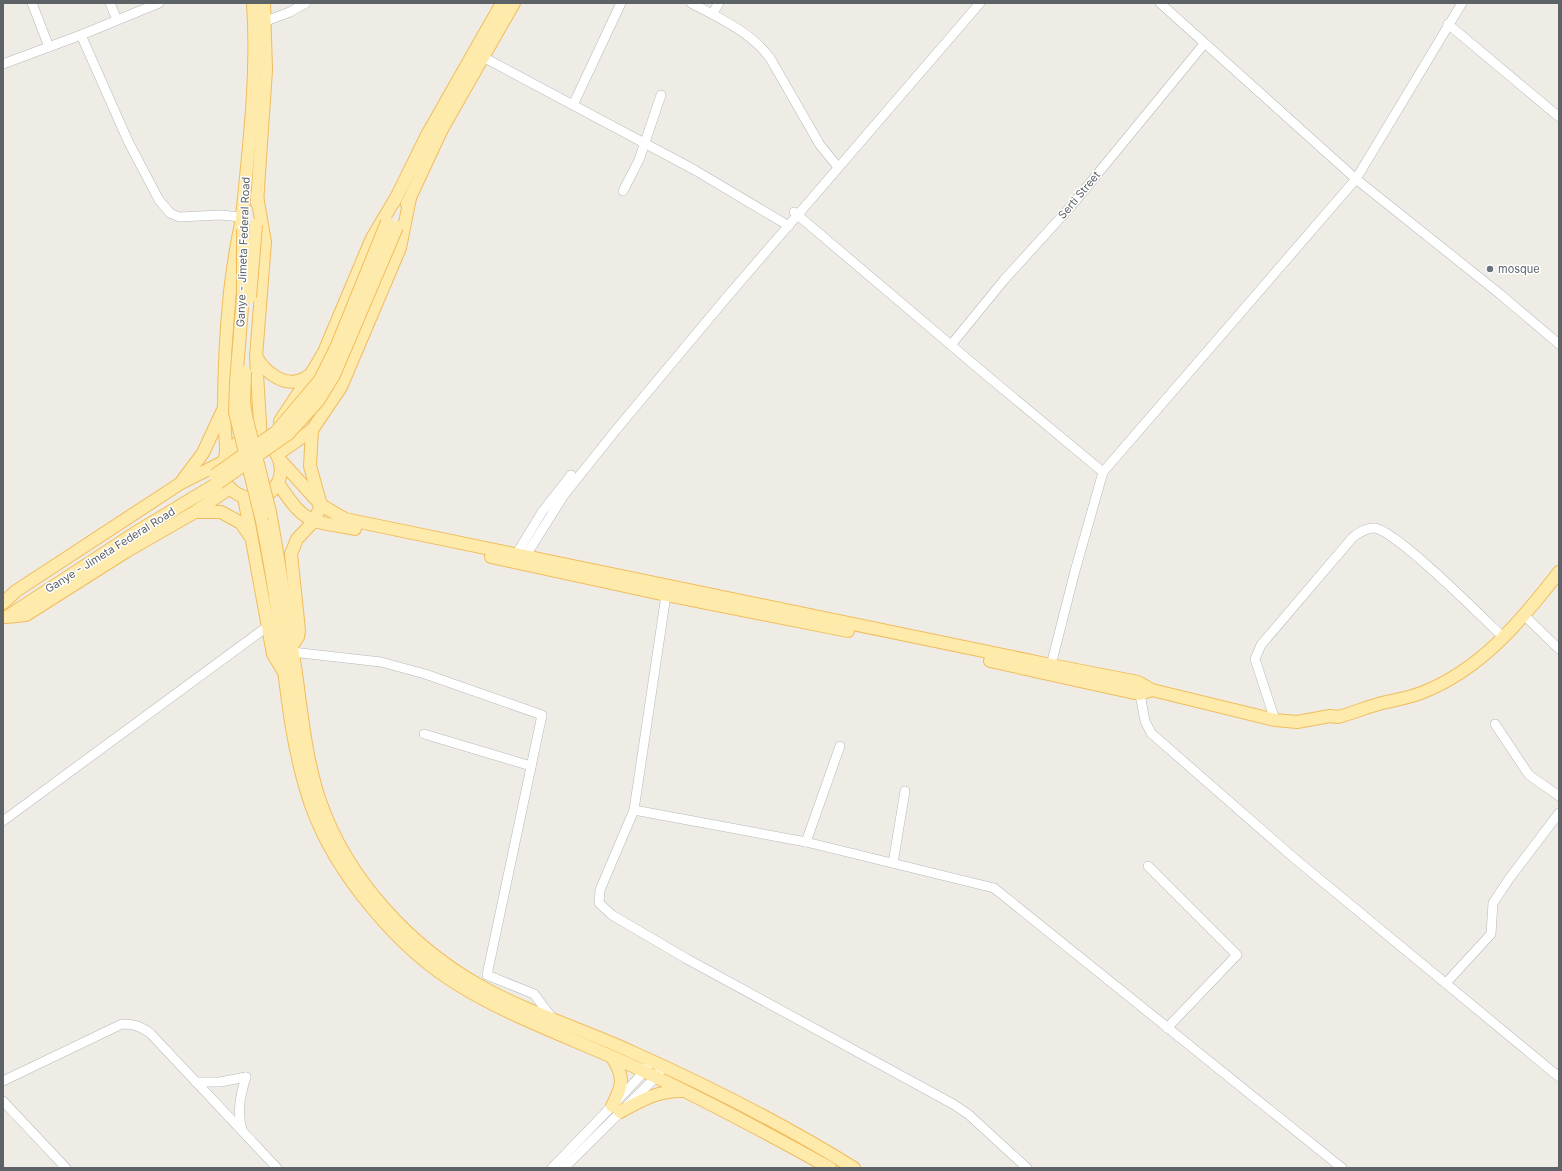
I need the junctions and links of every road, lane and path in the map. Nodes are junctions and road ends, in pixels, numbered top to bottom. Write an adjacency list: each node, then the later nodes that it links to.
1 (32, 3): 22 (street)
2 (110, 3): 17 (street)
3 (159, 3): 17 (street)
4 (253, 3): 36 (main road, Ganye - Jimeta Federal Road)
5 (264, 3): 18 (main road, Ganye - Jimeta Federal Road)
6 (306, 3): 18 (street)
7 (502, 3): 33 (main road)
8 (514, 3): 23 (main road)
9 (621, 3): 26 (street)
10 (691, 3): 16 (street)
11 (718, 3): 16 (street)
12 (972, 3): 29 (street)
13 (980, 3): 29 (street)
14 (1160, 3): 21 (street)
15 (1462, 3): 19 (street)
16 (712, 14): 29 (street)
17 (118, 20): 20 (street)
18 (266, 21): 32 (main road, Ganye - Jimeta Federal Road)
19 (1448, 24): 27 (street); 30 (street)
20 (81, 35): 22 (street); 36 (street)
21 (1204, 44): 30 (street); 40 (street, Serti Street)
22 (49, 47): 24 (street)
23 (483, 57): 26 (street); 34 (main road)
24 (3, 64)
25 (662, 95): 28 (street)
26 (573, 105): 28 (street)
27 (1559, 117)
28 (644, 143): 31 (street); 38 (street)
29 (836, 165): 35 (street)
30 (1356, 179): 39 (street); 48 (street)
31 (623, 191)
32 (257, 196): 41 (main road); 65 (main road, Ganye - Jimeta Federal Road, bridge)
33 (397, 196): 37 (main road); 42 (main road)
34 (410, 198): 37 (main road); 44 (main road)
35 (796, 213): 38 (street); 40 (street)
36 (243, 222): 43 (main road); 68 (main road, Ganye - Jimeta Federal Road, bridge)
37 (392, 224): 60 (main road, Ganye - Jimeta Federal Road, bridge)
38 (786, 224): 57 (street)
39 (1559, 344)
40 (951, 345): 48 (street)
41 (256, 357): 42 (main road); 45 (main road)
42 (312, 374): 45 (main road)
43 (224, 409): 47 (main road); 49 (main road)
44 (312, 430): 46 (main road); 53 (main road)
45 (263, 441): 46 (main road); 47 (main road)
46 (279, 457): 50 (main road); 53 (main road)
47 (224, 458): 49 (main road); 51 (main road)
48 (1103, 472): 67 (street)
49 (181, 483): 60 (main road)
50 (278, 483): 52 (main road); 55 (main road)
51 (230, 488): 52 (main road); 54 (main road)
52 (244, 497): 56 (main road)
53 (321, 505): 55 (main road); 57 (main road)
54 (195, 512): 56 (main road); 62 (main road)
55 (314, 521): 57 (main road); 65 (main road)
56 (253, 539): 63 (main road)
57 (519, 558): 59 (main road); 67 (main road)
58 (1559, 572): 61 (main road)
59 (666, 595): 69 (main road); 77 (street)
60 (10, 604): 62 (main road, Ganye - Jimeta Federal Road)
61 (1525, 616): 64 (main road); 66 (street)
62 (4, 618)
63 (268, 626): 68 (main road); 79 (street)
64 (1504, 638): 70 (main road); 70 (street)
65 (292, 649): 74 (street); 84 (main road, Ganye - Jimeta Federal Road)
66 (1559, 649)
67 (1051, 665): 69 (main road)
68 (284, 673): 86 (main road, Ganye - Jimeta Federal Road)
69 (1139, 688): 70 (main road); 83 (street)
70 (1274, 720)
71 (1495, 724): 76 (street)
72 (424, 734): 74 (street)
73 (840, 746): 80 (street)
74 (531, 766): 84 (street)
75 (905, 792): 81 (street)
76 (1559, 796)
77 (634, 810): 80 (street); 104 (street)
78 (1559, 813): 83 (street)
79 (3, 821)
80 (806, 842): 81 (street)
81 (893, 863): 85 (street)
82 (1148, 866): 85 (street)
83 (1446, 984): 91 (street)
84 (552, 1018): 87 (main road, Ganye - Jimeta Federal Road)
85 (1167, 1028): 105 (street)
86 (612, 1057): 89 (main road, Ganye - Jimeta Federal Road); 96 (main road)
87 (651, 1060): 88 (main road, Ganye - Jimeta Federal Road); 89 (street)
88 (663, 1066): 90 (street); 103 (main road, Ganye - Jimeta Federal Road)
89 (644, 1072): 90 (main road, Ganye - Jimeta Federal Road); 96 (street)
90 (656, 1077): 94 (main road, Ganye - Jimeta Federal Road); 96 (street)
91 (1559, 1077)
92 (3, 1081): 93 (street)
93 (196, 1082): 97 (street); 97 (street)
94 (683, 1091): 96 (main road); 102 (main road, Ganye - Jimeta Federal Road)
95 (3, 1102): 98 (street)
96 (616, 1109): 100 (street); 101 (street)
97 (242, 1132): 99 (street)
98 (66, 1168)
99 (277, 1168)
100 (552, 1168)
101 (564, 1168)
102 (830, 1168)
103 (854, 1168)
104 (1027, 1168)
105 (1342, 1168)

